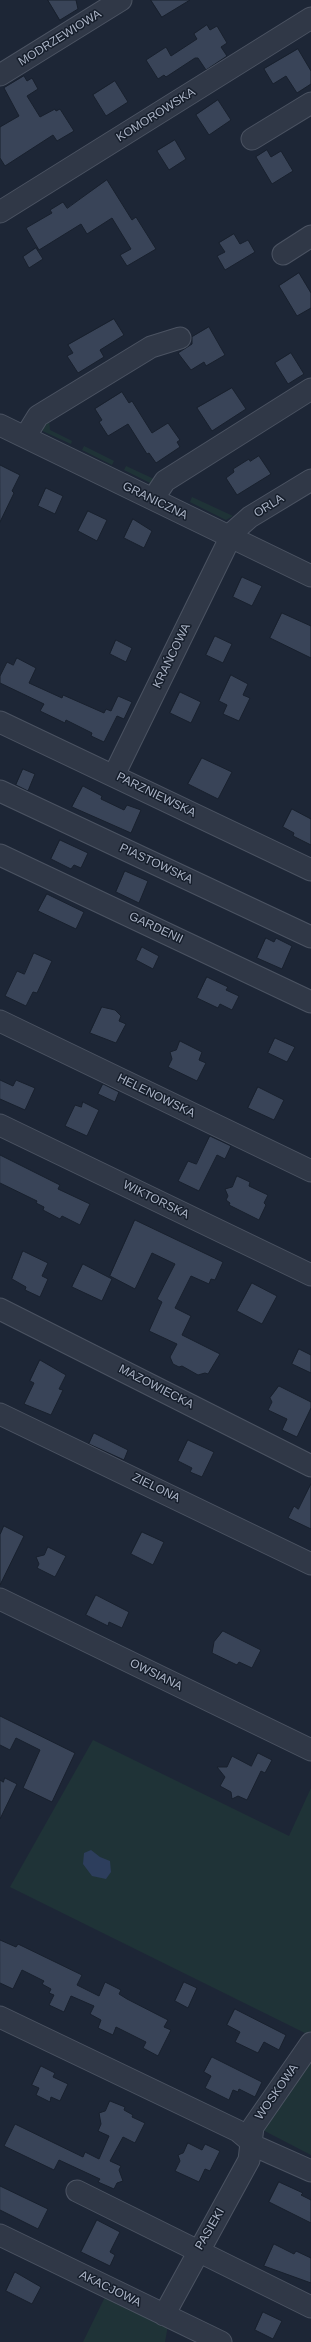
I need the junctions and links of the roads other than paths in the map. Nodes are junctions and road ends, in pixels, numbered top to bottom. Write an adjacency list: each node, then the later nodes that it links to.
1 (121, 0): 3 (street, MODRZEWIOWA)
2 (311, 18): 6 (street, KOMOROWSKA)
3 (0, 75)
4 (311, 103): 5 (street)
5 (252, 139)
6 (0, 212)
7 (311, 236): 8 (street)
8 (283, 254)
9 (180, 338): 12 (street)
10 (311, 389): 14 (street)
11 (0, 425): 12 (street, GRANICZNA)
12 (25, 437): 14 (street, GRANICZNA)
13 (311, 480): 15 (street, ORLA)
14 (153, 499): 15 (street, GRANICZNA)
15 (230, 536): 16 (street, GRANICZNA); 18 (street, KRAŃCOWA)
16 (311, 576)
17 (0, 722): 18 (street, PARZNIEWSKA)
18 (114, 775): 21 (street, PARZNIEWSKA)
19 (0, 791): 22 (street, PIASTOWSKA)
20 (0, 855): 23 (street, GARDENII)
21 (311, 870)
22 (311, 937)
23 (311, 1002)
24 (0, 1021): 26 (street, HELENOWSKA)
25 (0, 1125): 27 (street, WIKTORSKA)
26 (311, 1171)
27 (311, 1276)
28 (0, 1309): 30 (street, MAZOWIECKA)
29 (0, 1414): 31 (street, ZIELONA)
30 (311, 1466)
31 (311, 1564)
32 (0, 1599): 33 (street, OWSIANA)
33 (311, 1750)
34 (0, 2017): 36 (street)
35 (311, 2043): 36 (street, WOSKOWA)
36 (250, 2142): 37 (street); 40 (street, PASIEKI)
37 (311, 2171)
38 (77, 2191): 40 (street)
39 (0, 2235): 42 (street, AKACJOWA)
40 (197, 2252): 41 (street); 42 (street, PASIEKI)
41 (311, 2307)
42 (164, 2315): 43 (street, AKACJOWA)
43 (221, 2342)

